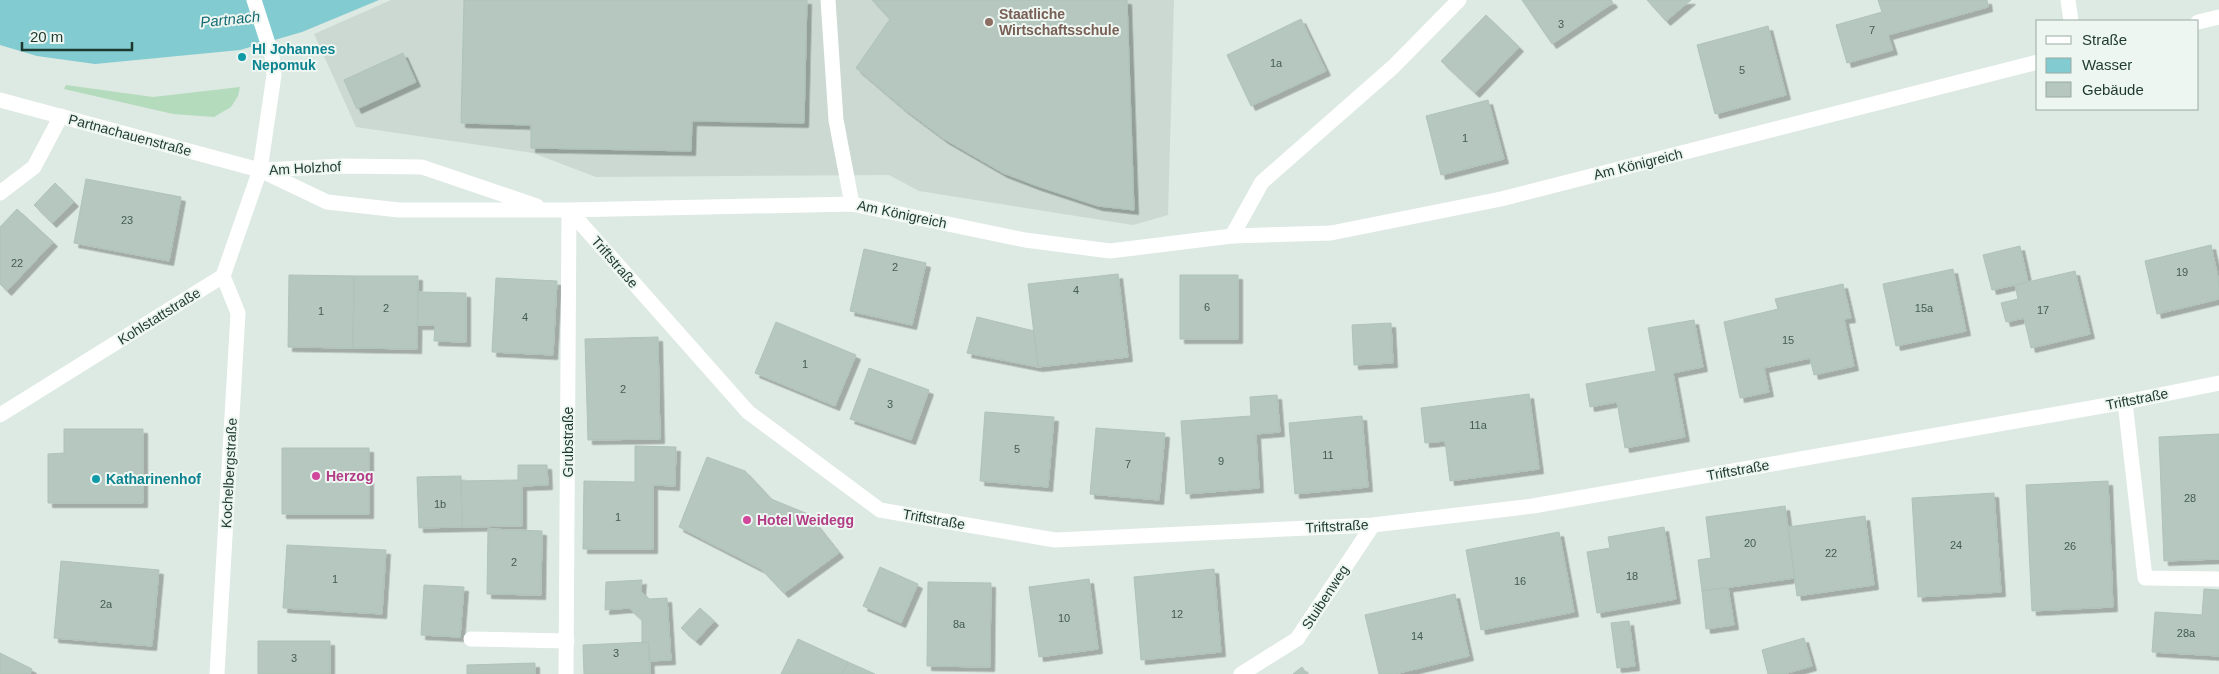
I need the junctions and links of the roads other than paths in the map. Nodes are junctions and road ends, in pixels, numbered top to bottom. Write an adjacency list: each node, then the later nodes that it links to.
1 (254, 0): 11 (street)
2 (828, 0): 13 (street)
3 (1459, 0): 16 (street)
4 (2068, 0): 6 (street)
5 (2219, 17): 7 (street)
6 (2071, 20)
7 (2199, 22)
8 (2036, 63): 16 (street, Am Königreich)
9 (0, 100): 10 (street, Partnachauenstraße)
10 (61, 116): 11 (street, Partnachauenstraße); 12 (street)
11 (260, 170): 14 (street, Am Holzhof); 14 (street, Am Holzhof); 17 (street)
12 (0, 193)
13 (852, 204): 15 (street, Am Königreich); 16 (street, Am Königreich)
14 (550, 210): 15 (street, Am Holzhof)
15 (569, 210): 21 (street, Triftstraße); 24 (street, Grubstraße)
16 (1232, 236)
17 (223, 276): 20 (street, Kohlstattstraße); 25 (street, Kochelbergstraße)
18 (2219, 383): 19 (street, Triftstraße)
19 (2125, 402): 21 (street, Triftstraße); 22 (street)
20 (0, 415)
21 (1372, 525): 27 (street, Stuibenweg)
22 (2219, 579)
23 (471, 639): 24 (street)
24 (567, 641): 26 (street, Grubstraße)
25 (217, 674)
26 (566, 674)
27 (1242, 674)

